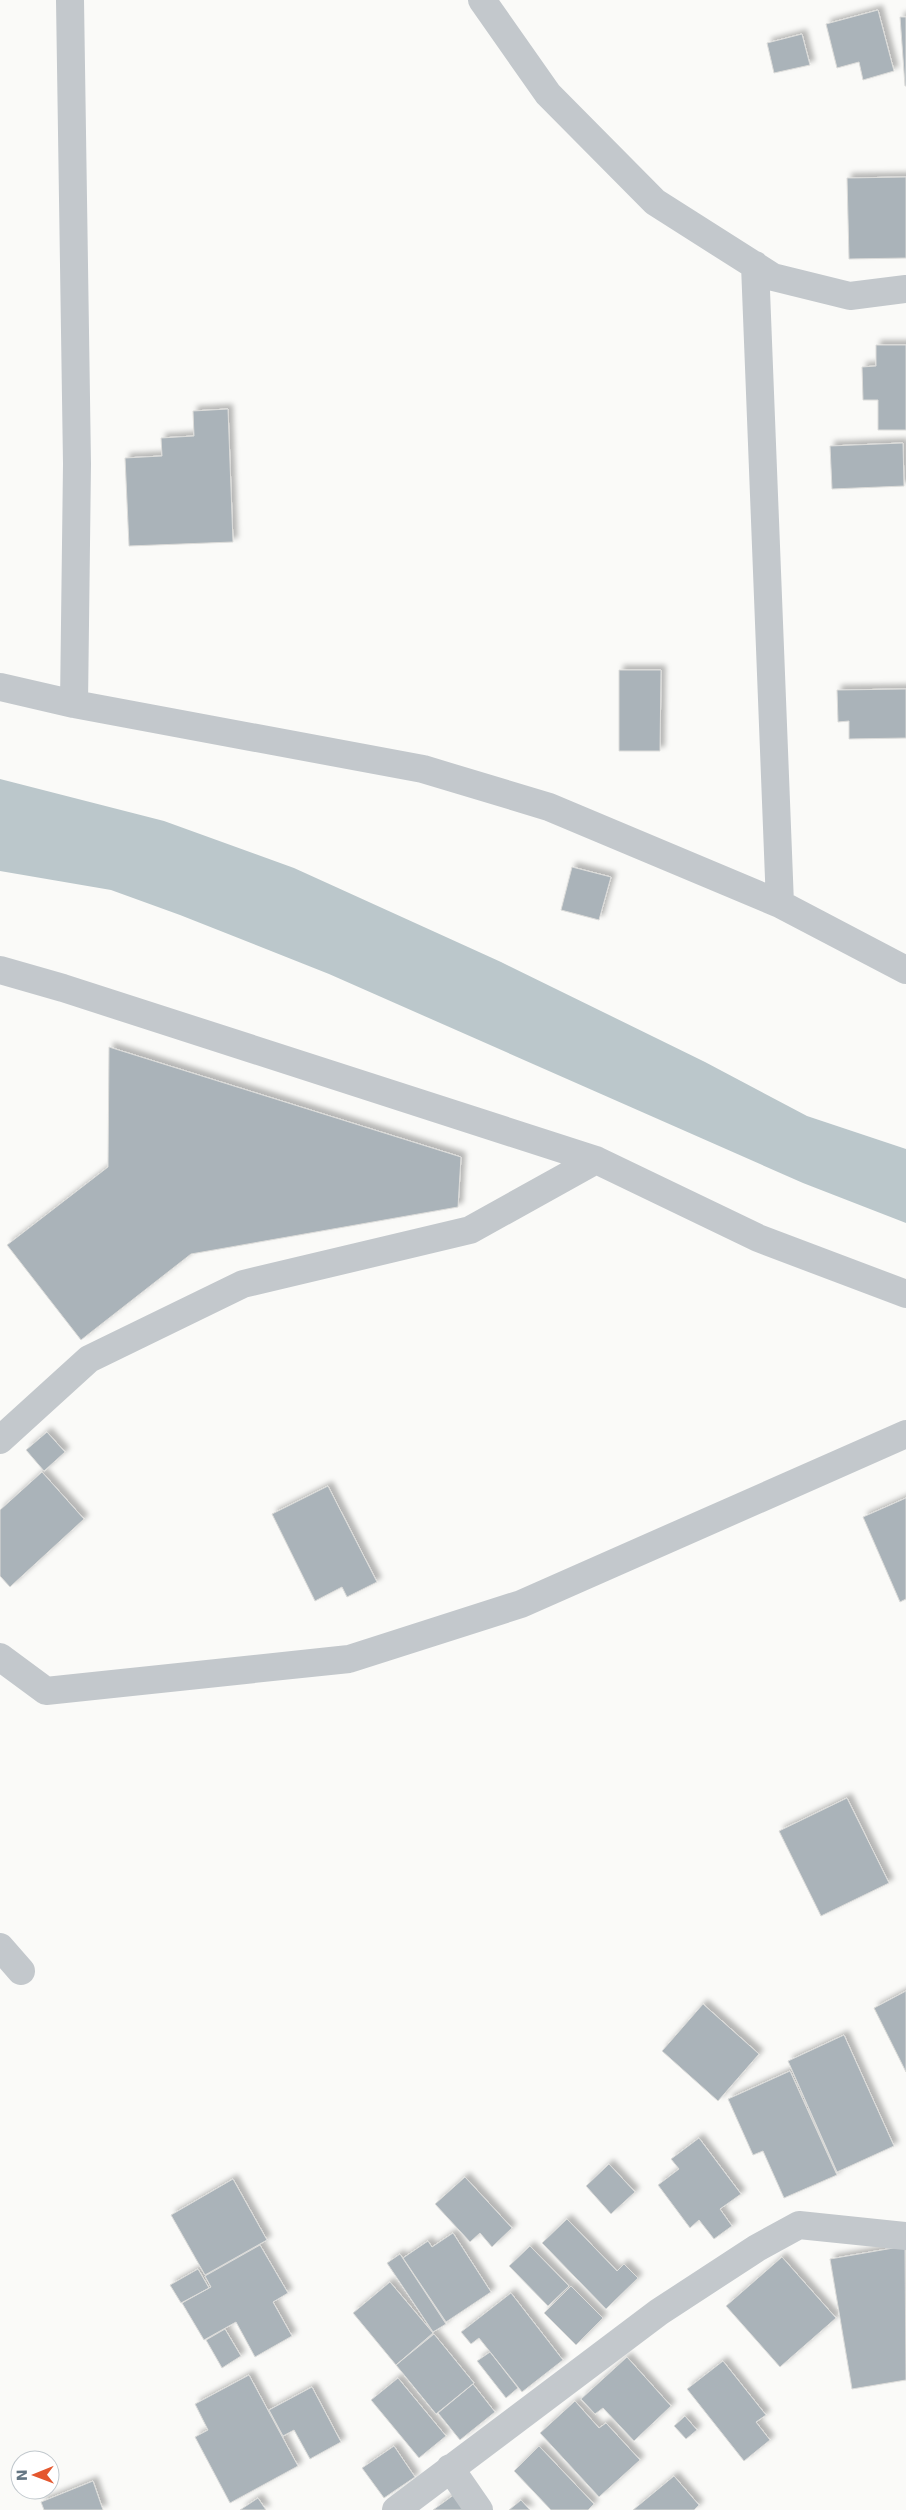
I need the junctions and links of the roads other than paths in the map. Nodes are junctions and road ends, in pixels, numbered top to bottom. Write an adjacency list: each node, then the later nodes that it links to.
1 (70, 0): 6 (street)
2 (482, 0): 3 (street)
3 (755, 265): 4 (street); 7 (street)
4 (906, 289)
5 (0, 687): 6 (street)
6 (74, 704): 7 (street)
7 (780, 904): 9 (street)
8 (0, 970): 10 (street)
9 (906, 970)
10 (596, 1160): 11 (street); 13 (street)
11 (906, 1294)
12 (906, 1434): 14 (street)
13 (0, 1440)
14 (0, 1657)
15 (0, 1947): 16 (street)
16 (21, 1971)
17 (906, 2236): 18 (street)
18 (450, 2468): 19 (street); 20 (street)
19 (396, 2510)
20 (478, 2510)

